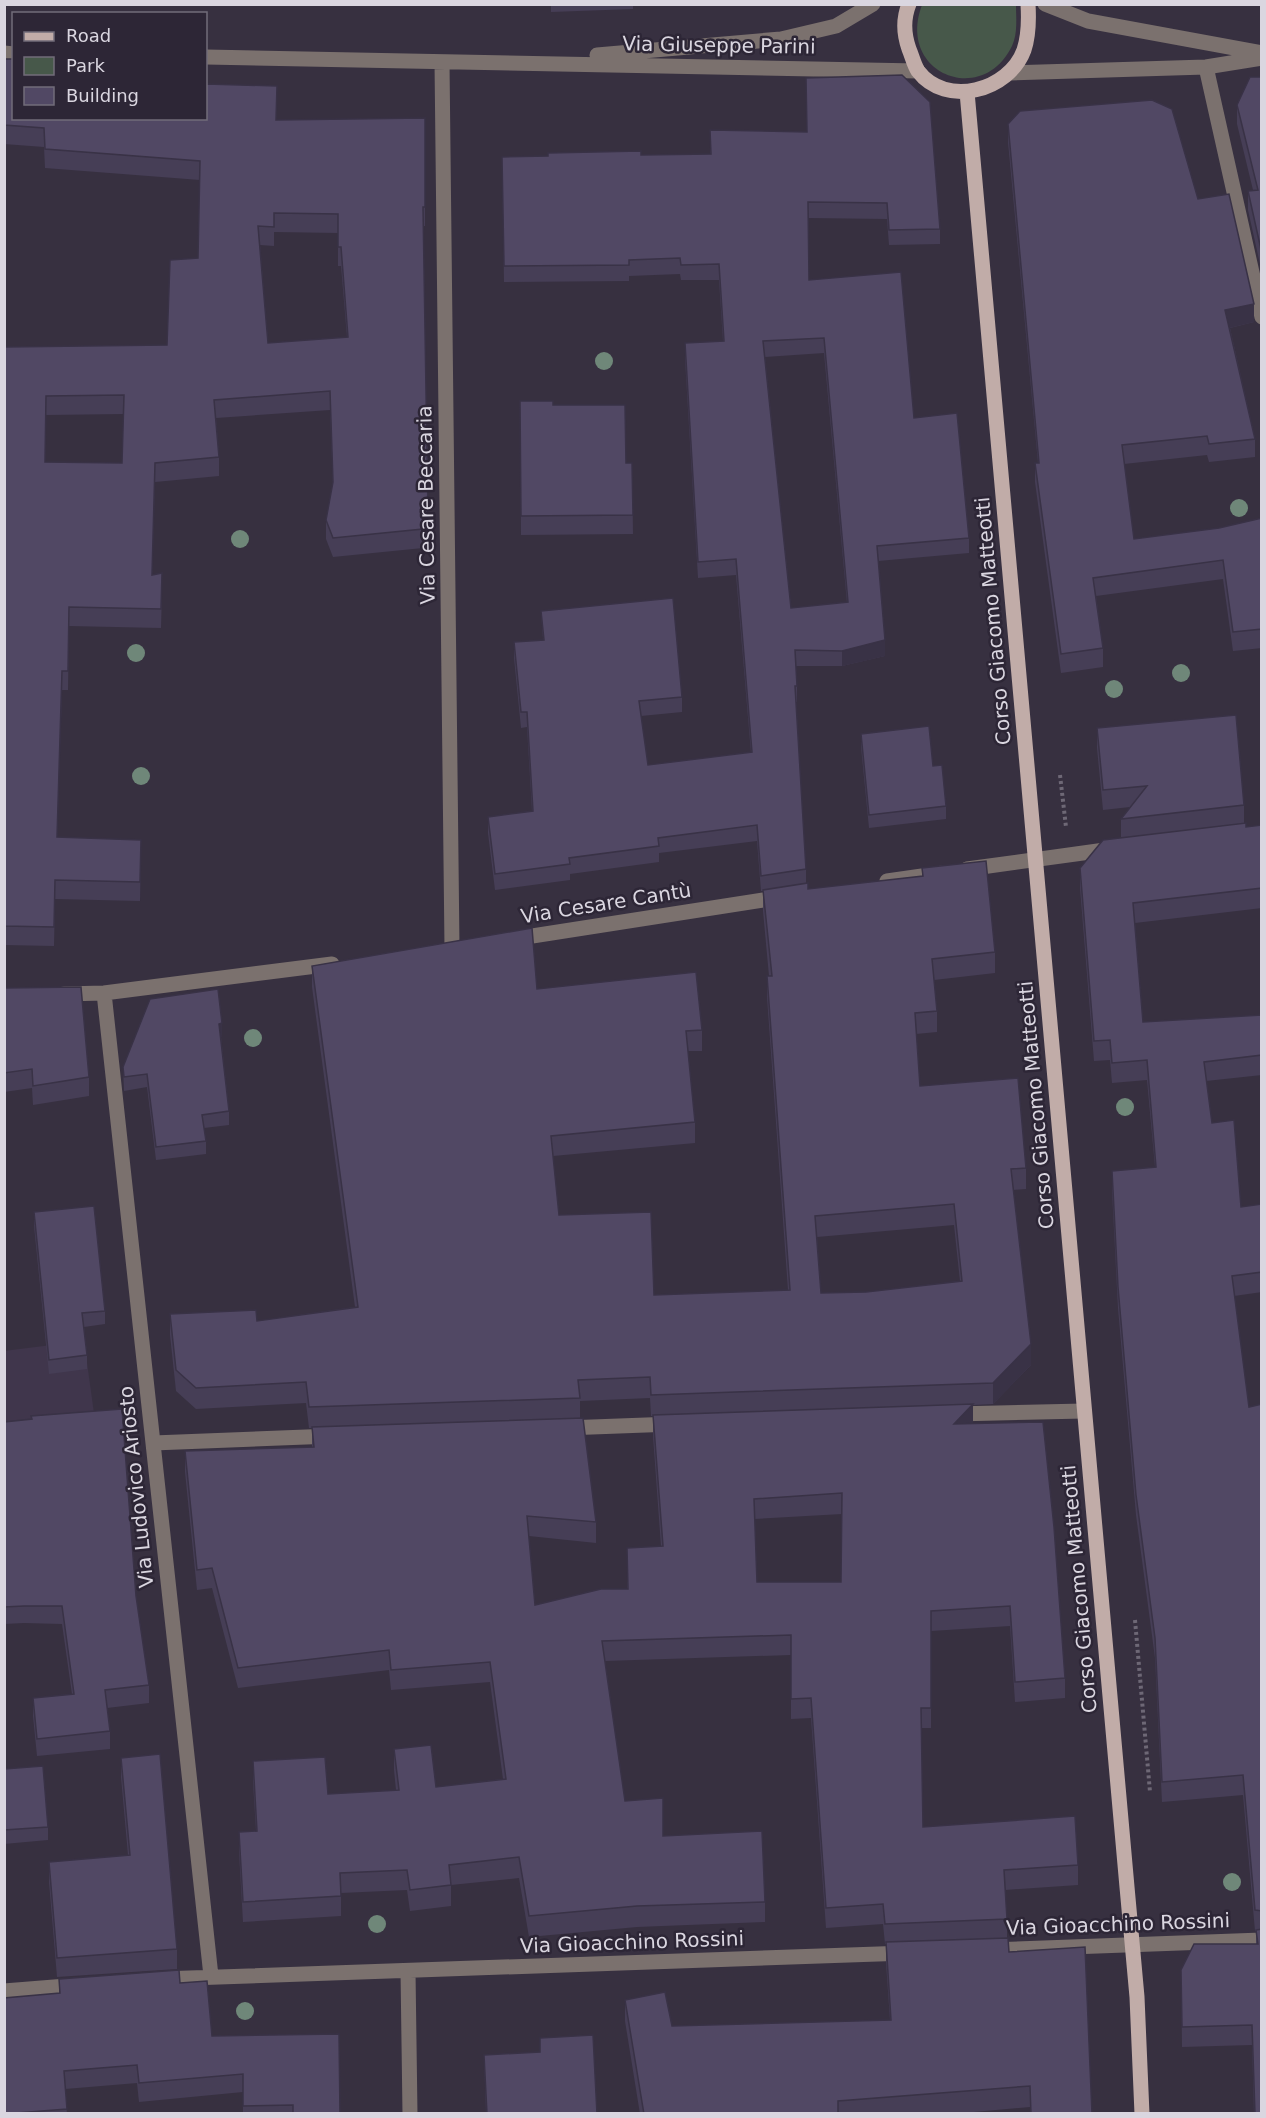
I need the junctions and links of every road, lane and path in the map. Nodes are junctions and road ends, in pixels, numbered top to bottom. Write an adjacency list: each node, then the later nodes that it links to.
1 (873, 4): 9 (street, Via Giuseppe Parini)
2 (909, 4): 11 (main road)
3 (1028, 4): 12 (main road)
4 (1045, 4): 5 (street)
5 (1262, 53)
6 (207, 57): 8 (street, Via Giuseppe Parini)
7 (1262, 58): 10 (street)
8 (442, 62): 9 (street, Via Giuseppe Parini); 20 (street, Via Cesare Beccaria)
9 (519, 62): 11 (street, Via Giuseppe Parini)
10 (1206, 67): 12 (street); 14 (street)
11 (918, 71): 13 (main road)
12 (1011, 73): 13 (main road)
13 (967, 92): 16 (main road, Corso Giacomo Matteotti)
14 (1262, 317)
15 (1126, 847): 16 (street)
16 (1035, 859): 17 (street); 24 (main road, Corso Giacomo Matteotti)
17 (873, 884)
18 (802, 894): 19 (street, Via Cesare Cantù)
19 (499, 941)
20 (452, 948)
21 (348, 962): 22 (street)
22 (104, 993): 23 (street); 29 (street, Via Ludovico Ariosto)
23 (49, 994)
24 (1084, 1411): 25 (street); 31 (main road, Corso Giacomo Matteotti)
25 (936, 1414)
26 (685, 1424): 27 (street)
27 (553, 1428)
28 (350, 1436): 29 (street)
29 (153, 1443): 35 (street, Via Ludovico Ariosto)
30 (1262, 1940): 31 (street, Via Gioacchino Rossini)
31 (1132, 1944): 32 (street, Via Gioacchino Rossini); 40 (main road, Corso Giacomo Matteotti)
32 (976, 1951)
33 (928, 1952): 34 (street, Via Gioacchino Rossini)
34 (408, 1971): 35 (street, Via Gioacchino Rossini); 39 (street)
35 (211, 1976): 36 (street, Via Gioacchino Rossini)
36 (142, 1981)
37 (96, 1984): 38 (street)
38 (4, 1991)
39 (410, 2114)
40 (1142, 2114)

